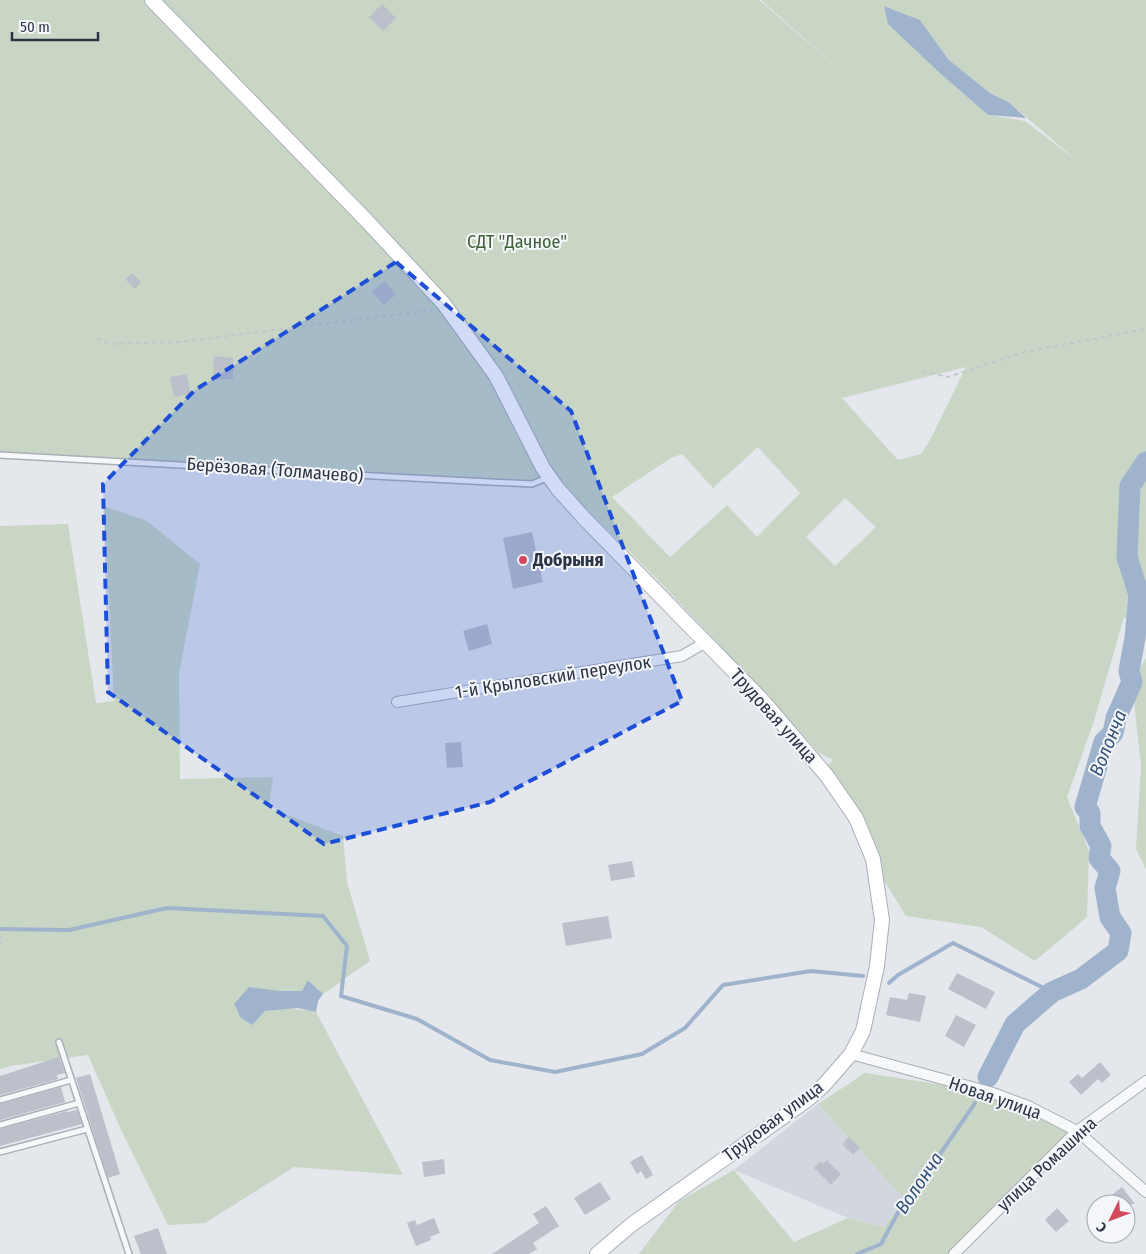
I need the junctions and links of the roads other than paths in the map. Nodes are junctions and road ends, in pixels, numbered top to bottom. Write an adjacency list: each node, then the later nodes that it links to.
1 (152, 0): 3 (street, Трудовая улица)
2 (0, 455): 3 (lane, Берёзовая (Толмачево))
3 (550, 477): 4 (street, Трудовая улица)
4 (706, 642): 5 (street, 1-й Крыловский переулок); 7 (street, Трудовая улица)
5 (397, 702)
6 (59, 1042): 8 (lane)
7 (851, 1054): 14 (street, Новая улица); 18 (street, Трудовая улица)
8 (71, 1080): 10 (lane); 11 (lane)
9 (1146, 1081): 14 (street, улица Ромашина)
10 (0, 1100)
11 (79, 1103): 12 (lane); 13 (lane)
12 (0, 1125)
13 (87, 1129): 15 (lane); 17 (lane)
14 (1077, 1131): 16 (street, Новая улица); 19 (street, улица Ромашина)
15 (0, 1152)
16 (1146, 1192)
17 (128, 1254)
18 (597, 1254)
19 (954, 1254)

